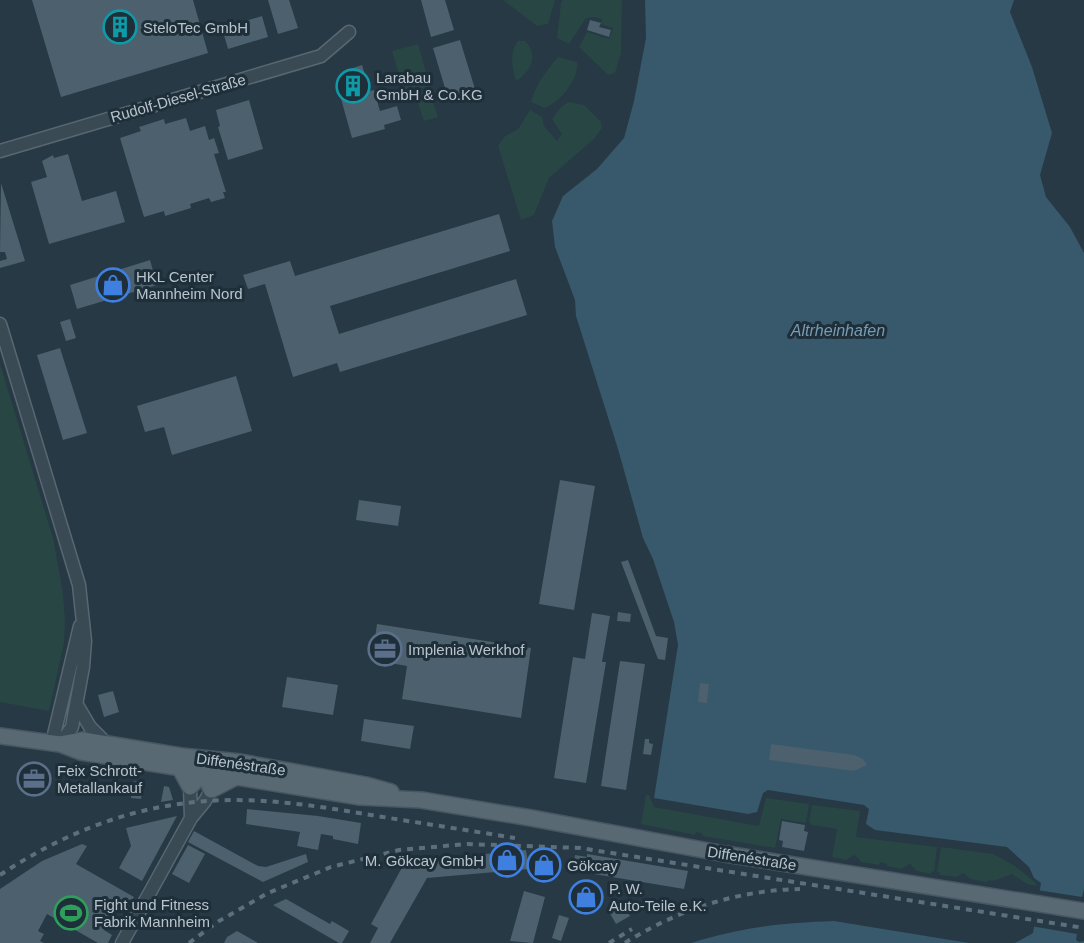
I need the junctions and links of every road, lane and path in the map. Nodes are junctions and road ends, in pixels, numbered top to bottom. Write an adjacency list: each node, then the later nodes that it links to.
1 (349, 32): 2 (street, Rudolf-Diesel-Straße)
2 (0, 151)
3 (0, 324): 4 (street)
4 (82, 616): 5 (street); 7 (street)
5 (77, 705): 7 (street); 8 (street)
6 (0, 736): 7 (main road, Diffenéstraße)
7 (56, 743): 8 (main road, Diffenéstraße); 10 (main road, Diffenéstraße)
8 (107, 744): 9 (main road, Diffenéstraße)
9 (202, 765): 10 (main road, Diffenéstraße); 11 (main road, Diffenéstraße); 12 (main road); 13 (main road); 14 (main road, Diffenéstraße)
10 (179, 767): 12 (main road)
11 (238, 776): 13 (main road); 14 (main road, Diffenéstraße)
12 (190, 787): 15 (street)
13 (212, 790): 15 (street)
14 (421, 800): 16 (main road, Diffenéstraße)
15 (191, 818): 17 (street)
16 (1084, 911)
17 (122, 943)

